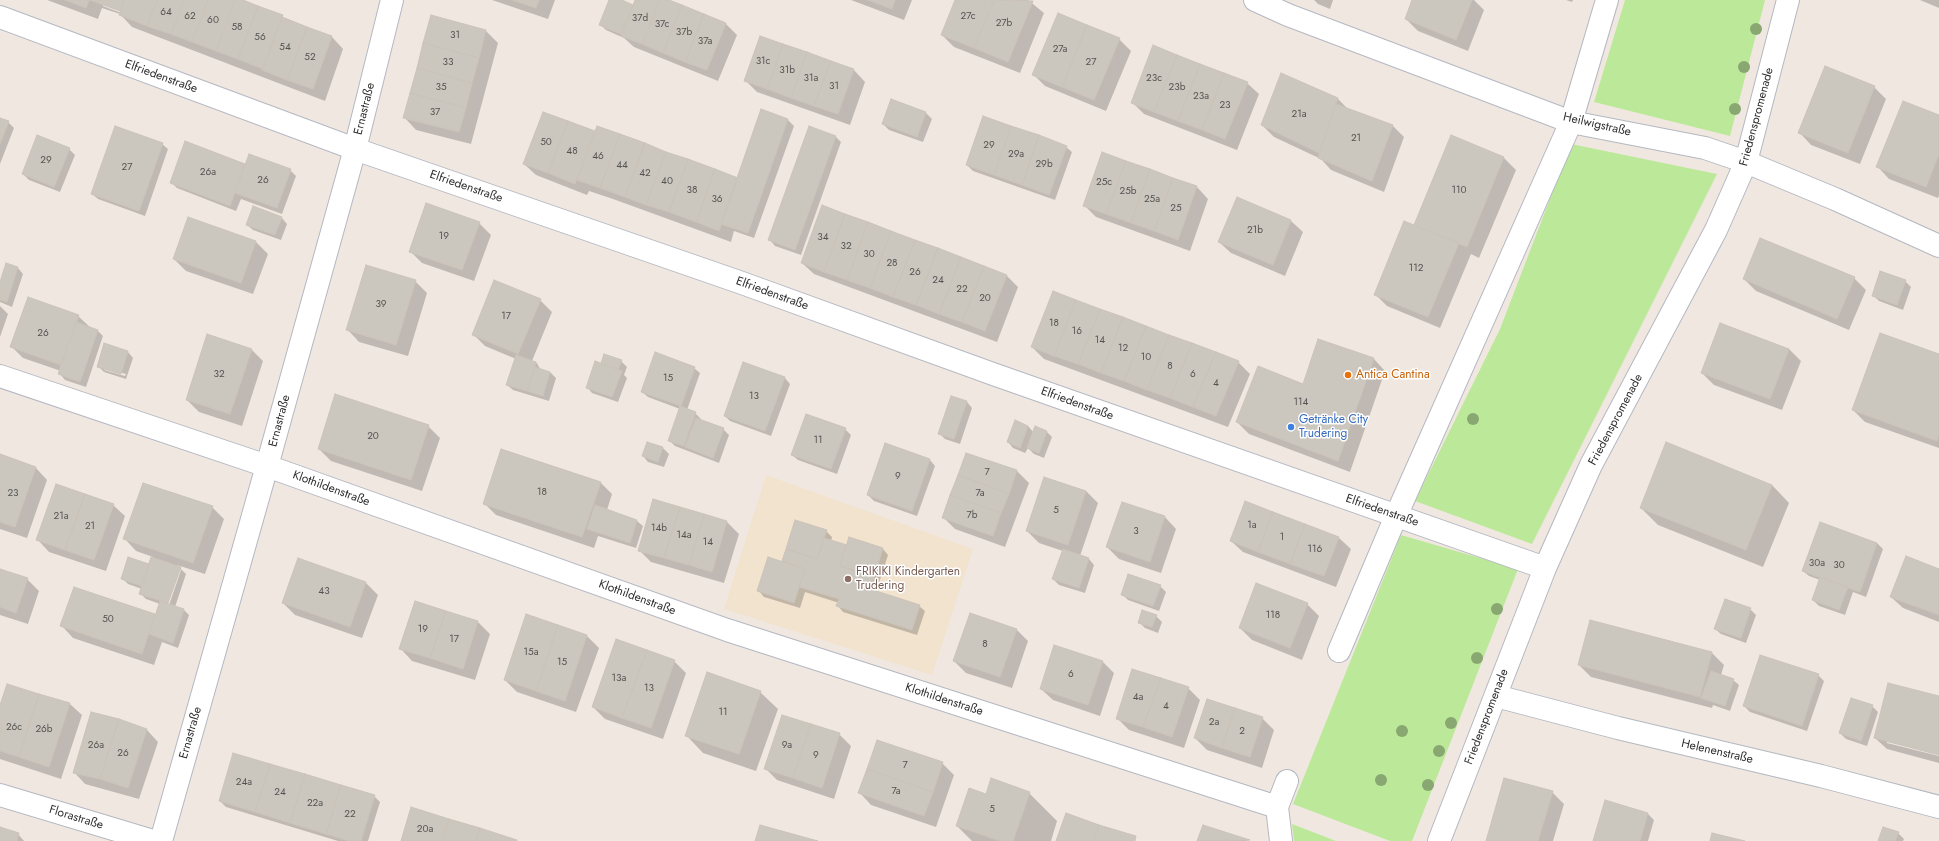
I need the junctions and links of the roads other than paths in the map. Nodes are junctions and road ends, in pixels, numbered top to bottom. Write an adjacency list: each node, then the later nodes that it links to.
1 (392, 0): 7 (street, Ernastraße)
2 (1255, 0): 6 (street, Heilwigstraße)
3 (1607, 0): 6 (street)
4 (1788, 0): 8 (street, Friedenspromenade)
5 (0, 17): 7 (street, Elfriedenstraße)
6 (1571, 122): 8 (street, Heilwigstraße); 12 (street)
7 (355, 149): 11 (street, Ernastraße); 12 (street, Elfriedenstraße)
8 (1746, 162): 9 (street, Heilwigstraße); 13 (street, Friedenspromenade)
9 (1939, 246)
10 (0, 376): 11 (street, Klothildenstraße)
11 (268, 466): 18 (street, Klothildenstraße); 21 (street, Ernastraße)
12 (1396, 516): 13 (street, Elfriedenstraße); 14 (street)
13 (1545, 568): 15 (street, Friedenspromenade)
14 (1339, 651)
15 (1496, 696): 19 (street, Helenenstraße); 23 (street, Friedenspromenade)
16 (1287, 782): 18 (street)
17 (0, 795): 20 (street, Florastraße)
18 (1277, 807): 22 (street)
19 (1939, 807)
20 (153, 841)
21 (161, 841)
22 (1281, 841)
23 (1439, 841)

